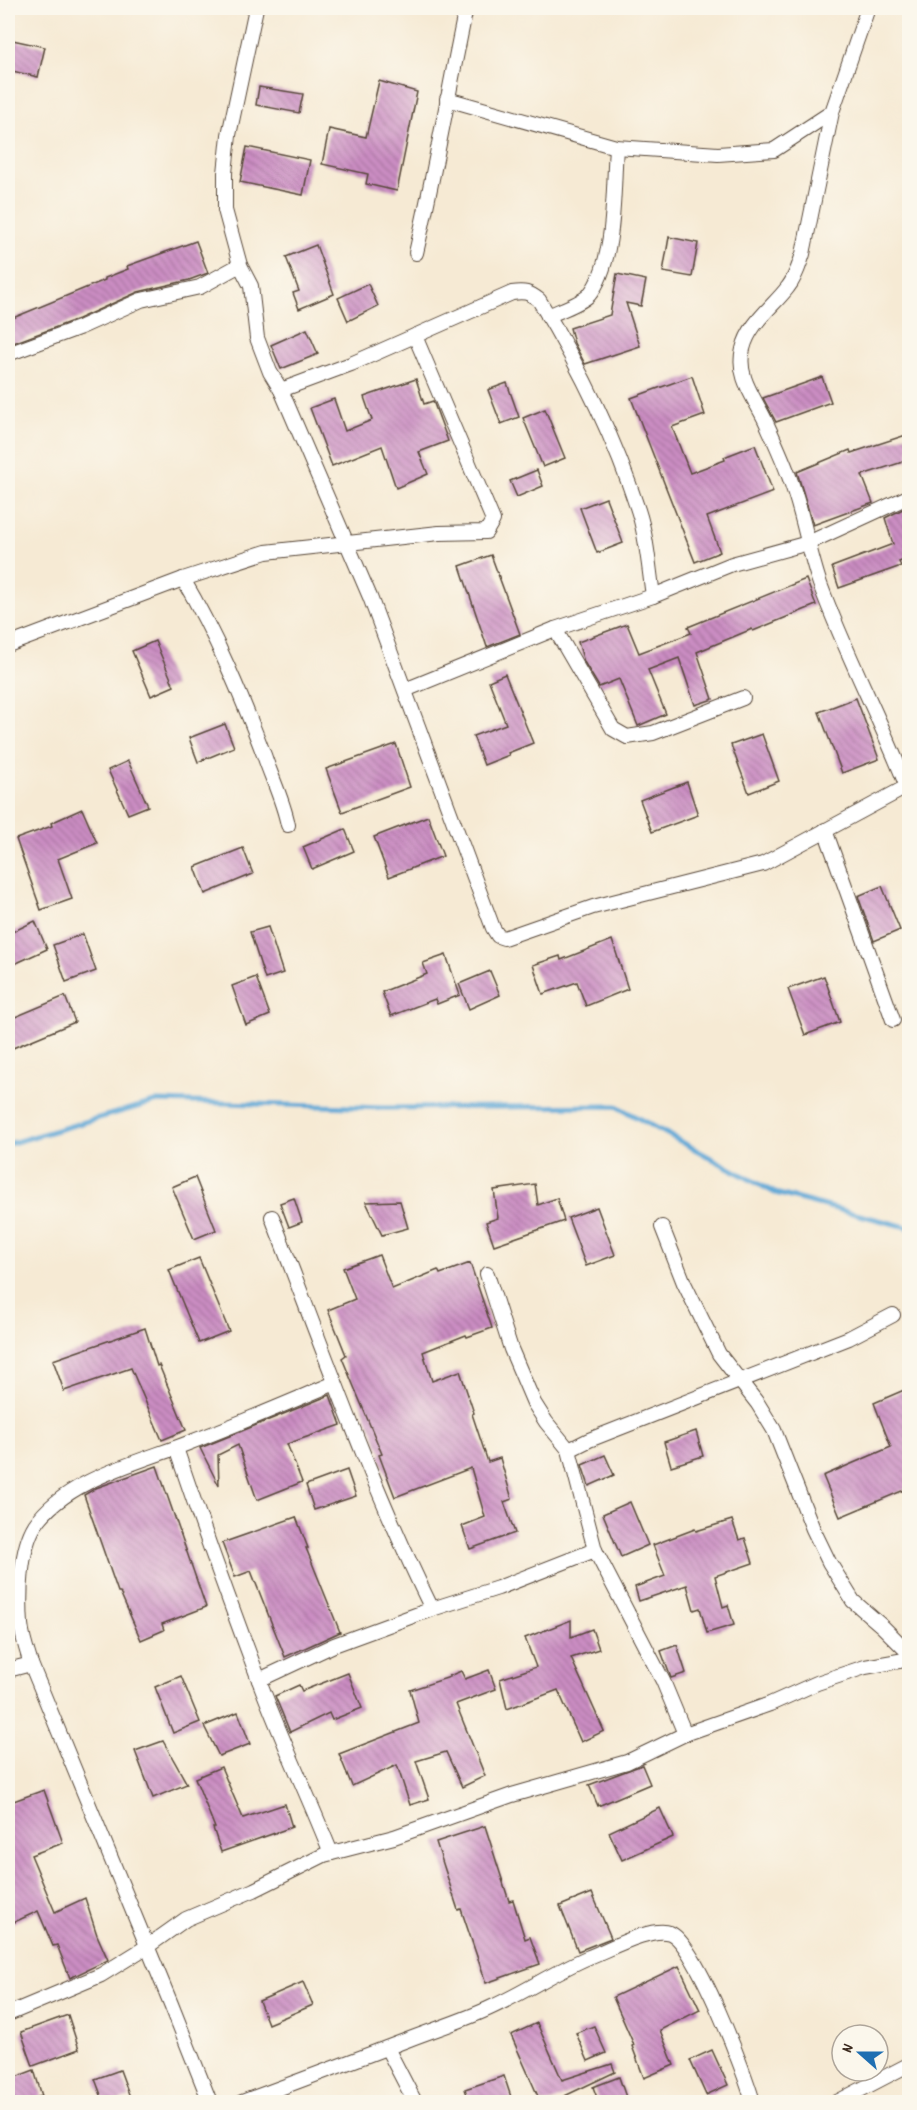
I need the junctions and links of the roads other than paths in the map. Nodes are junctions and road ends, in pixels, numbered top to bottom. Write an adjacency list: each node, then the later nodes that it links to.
1 (256, 8): 8 (street)
2 (466, 8): 4 (street)
3 (868, 8): 5 (street)
4 (447, 99): 6 (street); 7 (street)
5 (832, 112): 6 (street); 15 (street)
6 (616, 147): 9 (street)
7 (416, 253)
8 (240, 265): 11 (street); 12 (street)
9 (548, 316): 10 (street); 17 (street)
10 (414, 336): 12 (street); 14 (street)
11 (8, 354)
12 (281, 390): 14 (street)
13 (909, 496): 15 (street)
14 (347, 543): 16 (street); 20 (street)
15 (808, 543): 17 (street); 22 (street)
16 (183, 579): 19 (street); 23 (street)
17 (653, 596): 18 (street)
18 (555, 629): 20 (street); 21 (street)
19 (8, 645)
20 (405, 690): 24 (street)
21 (743, 698)
22 (909, 788): 24 (street)
23 (288, 825)
24 (825, 830): 25 (street)
25 (893, 1020)
26 (272, 1217): 31 (street)
27 (662, 1227): 30 (street)
28 (487, 1274): 33 (street)
29 (893, 1315): 30 (street)
30 (739, 1380): 33 (street); 36 (street)
31 (335, 1383): 32 (street); 35 (street)
32 (176, 1448): 38 (street); 40 (street)
33 (569, 1450): 34 (street)
34 (595, 1550): 35 (street); 41 (street)
35 (432, 1610): 40 (street)
36 (909, 1654)
37 (909, 1659): 41 (street)
38 (31, 1664): 39 (street); 43 (street)
39 (8, 1670)
40 (259, 1680): 42 (street)
41 (685, 1734): 42 (street)
42 (332, 1853): 43 (street)
43 (148, 1946): 44 (street); 47 (street)
44 (8, 2014)
45 (387, 2048): 48 (street); 49 (street); 50 (street)
46 (909, 2064): 51 (street)
47 (210, 2103)
48 (242, 2103)
49 (415, 2103)
50 (753, 2103)
51 (837, 2103)

